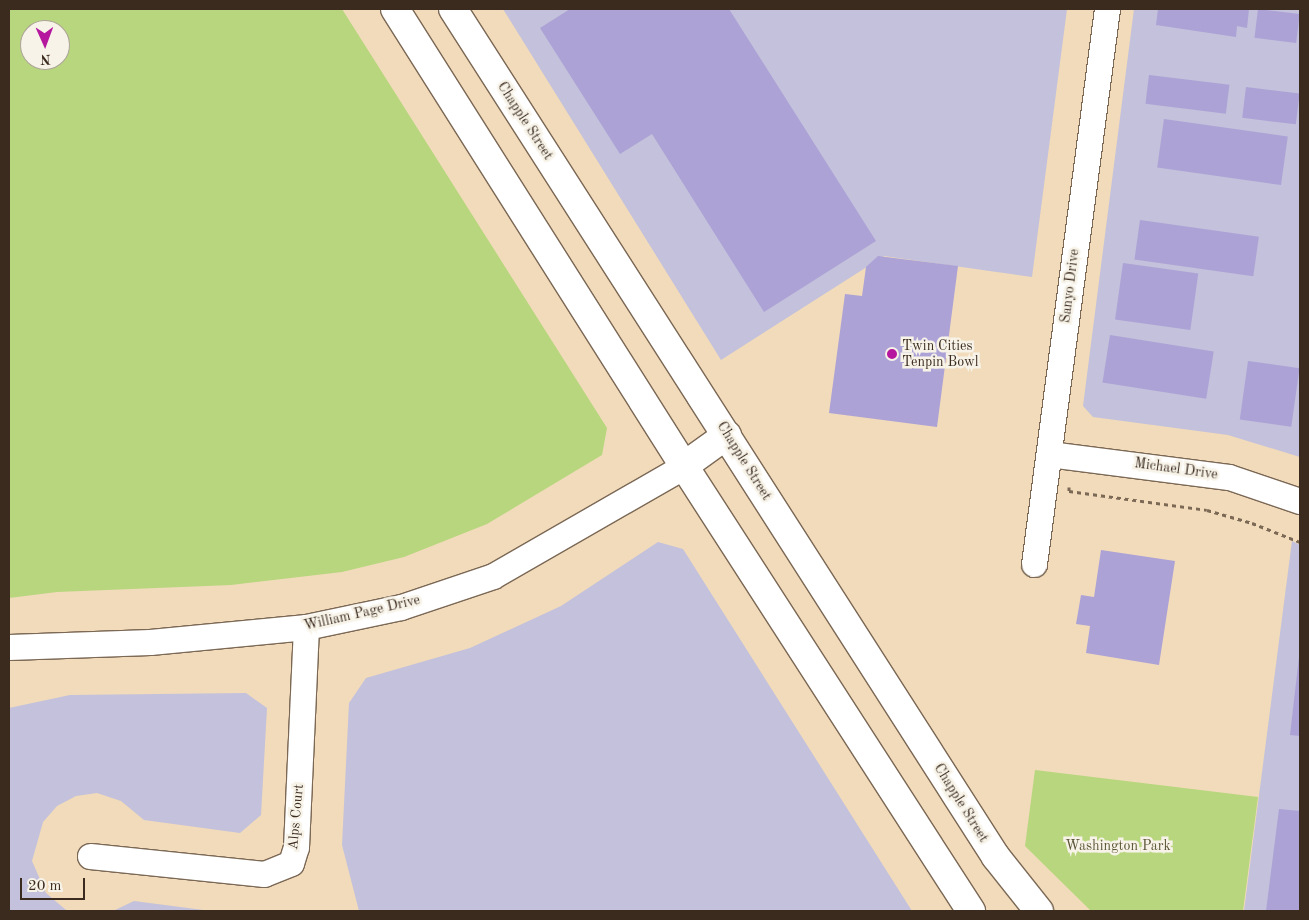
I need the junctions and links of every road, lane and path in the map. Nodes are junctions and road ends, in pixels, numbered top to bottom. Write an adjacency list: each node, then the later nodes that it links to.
1 (395, 9): 7 (street)
2 (453, 9): 4 (street, Chapple Street)
3 (1107, 9): 5 (street, Sanyo Drive)
4 (727, 435): 7 (street); 15 (street, Chapple Street)
5 (1048, 454): 6 (street, Michael Drive); 10 (street, Sanyo Drive)
6 (1075, 456): 8 (street, Michael Drive); 9 (path)
7 (684, 466): 11 (street, William Page Drive); 14 (street)
8 (1300, 501)
9 (1300, 542)
10 (1034, 564)
11 (306, 627): 12 (street, William Page Drive); 13 (street, Alps Court)
12 (9, 648)
13 (90, 856)
14 (971, 911)
15 (1039, 911)

